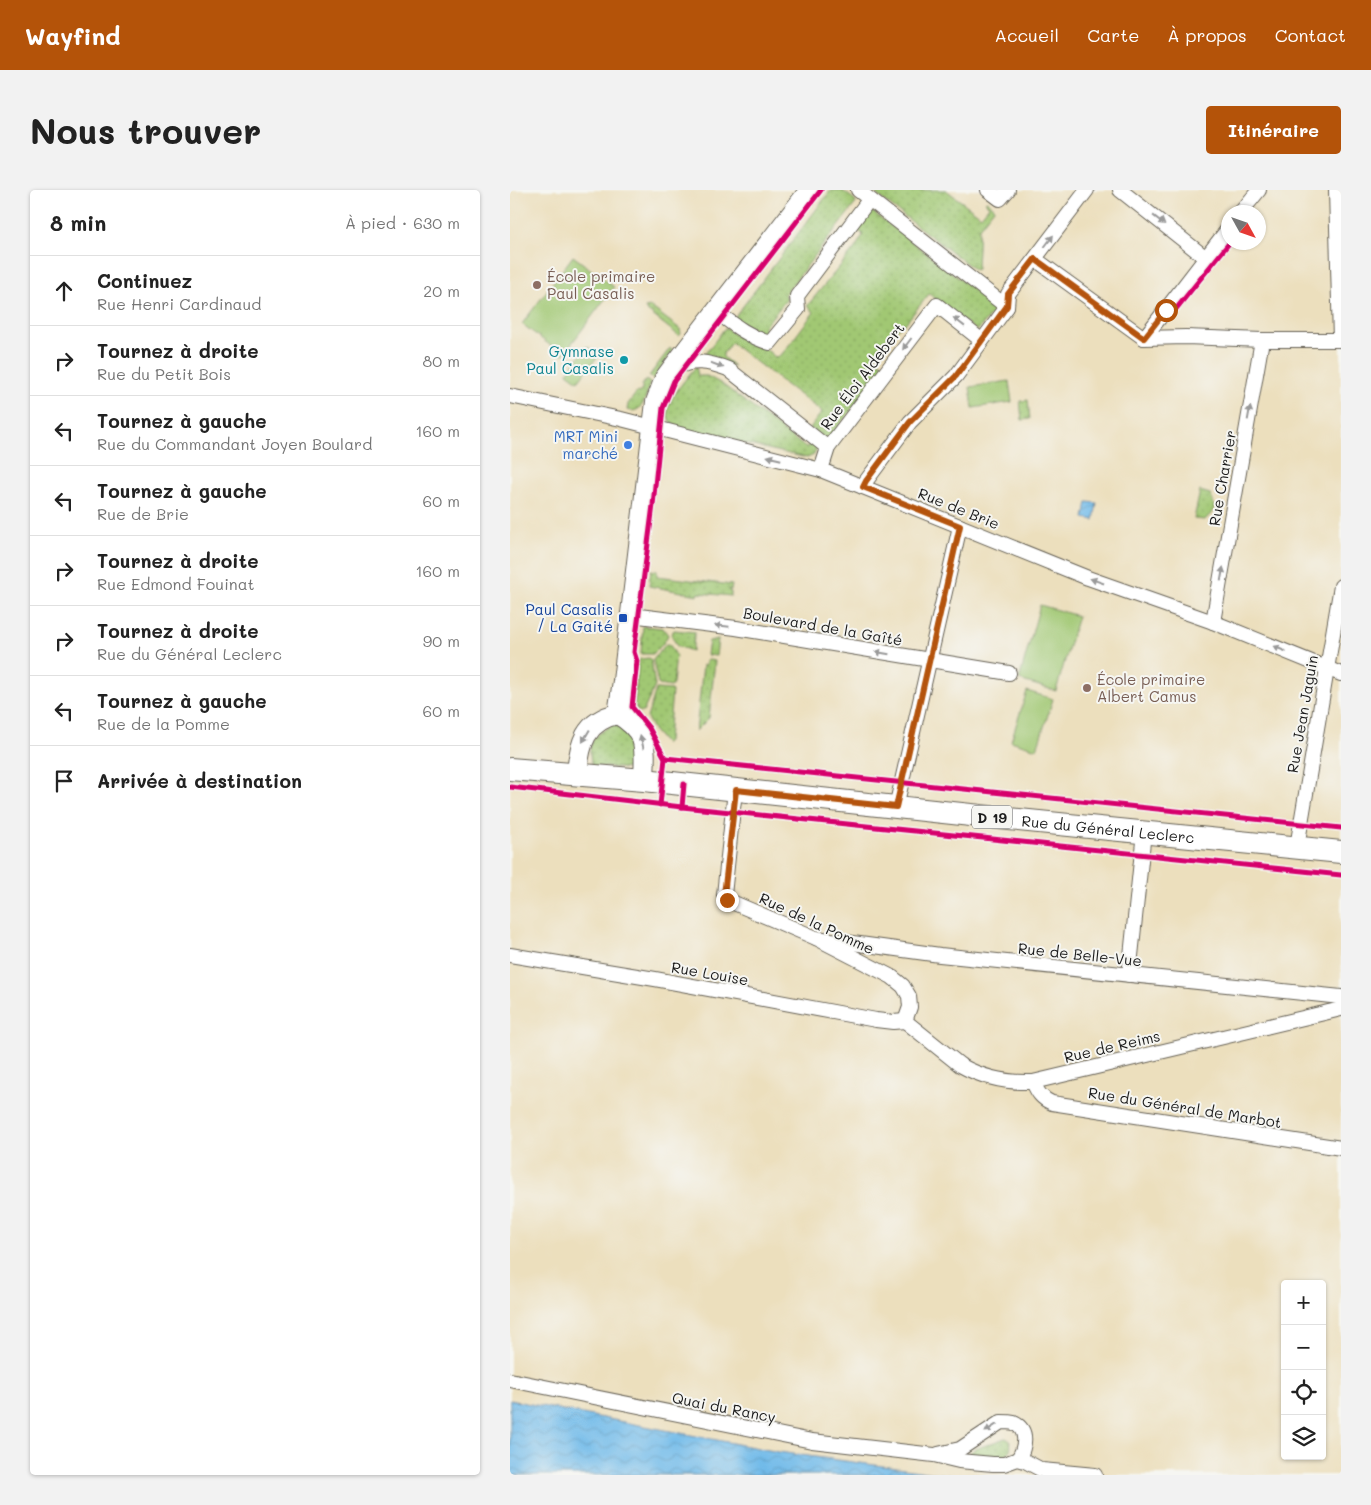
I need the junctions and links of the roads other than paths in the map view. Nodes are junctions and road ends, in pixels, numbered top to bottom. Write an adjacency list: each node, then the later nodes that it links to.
1 (810, 190): 15 (street)
2 (858, 190): 9 (street)
3 (988, 190): 4 (street)
4 (1008, 190)
5 (1120, 190): 12 (street, one-way to 12)
6 (1258, 190): 10 (street)
7 (1336, 190): 19 (street)
8 (1084, 191): 13 (street, one-way to 8)
9 (870, 200): 14 (street); 15 (street)
10 (1246, 205)
11 (1221, 238): 12 (street)
12 (1206, 258): 16 (street)
13 (1035, 259): 14 (street); 16 (street)
14 (1007, 306): 17 (street)
15 (717, 312): 20 (street)
16 (1144, 338): 18 (street)
17 (982, 340): 23 (street, Rue Éloi Aldebert, one-way to 23); 25 (street)
18 (1262, 340): 19 (street); 29 (street, Rue Charrier, one-way to 18)
19 (1340, 340)
20 (671, 370): 22 (street); 23 (street, one-way to 23)
21 (510, 396): 22 (street, Rue de Brie)
22 (652, 428): 24 (street, Rue de Brie, one-way to 22); 28 (street)
23 (828, 448): 24 (street, Rue Éloi Aldebert)
24 (821, 470): 25 (street, Rue de Brie)
25 (863, 487): 26 (street, Rue de Brie)
26 (960, 526): 29 (street, Rue de Brie, one-way to 26); 30 (street)
27 (1341, 586): 31 (street, Rue Jean Jaguin)
28 (631, 615): 30 (street, Boulevard de la Gaîté, one-way to 28); 34 (street)
29 (1213, 622): 31 (street, Rue de Brie, one-way to 29)
30 (930, 661): 32 (street, Boulevard de la Gaîté); 40 (street)
31 (1327, 668): 33 (street, Rue de Brie); 42 (street, Rue Jean Jaguin)
32 (1008, 673)
33 (1341, 674)
34 (618, 714): 37 (street, one-way to 37); 38 (street, one-way to 34)
35 (510, 762): 36 (street)
36 (510, 769): 37 (main road, D 19)
37 (577, 774): 38 (main road, Rue du Général Leclerc / D 19)
38 (644, 780): 39 (main road, Rue du Général Leclerc / D 19)
39 (736, 790): 40 (main road, Rue du Général Leclerc / D 19); 44 (street, Rue de la Pomme)
40 (896, 807): 41 (main road, Rue du Général Leclerc / D 19)
41 (1144, 832): 42 (main road, Rue du Général Leclerc / D 19); 46 (street)
42 (1297, 847): 43 (main road, Rue du Général Leclerc / D 19)
43 (1341, 852)
44 (816, 938): 46 (street, Rue de Belle-Vue); 49 (street, Rue de la Pomme)
45 (510, 955): 49 (street, Rue Louise)
46 (1129, 975): 47 (street, Rue de Belle-Vue)
47 (1341, 997)
48 (1341, 1009): 50 (street, Rue de Reims)
49 (904, 1021): 50 (street, Rue de Reims)
50 (1034, 1082): 51 (street, Rue du Général de Marbot)
51 (1341, 1148)
52 (510, 1380): 53 (street, Quai du Rancy)
53 (934, 1455): 54 (street, Quai du Rancy); 54 (street, Quai du Rancy, one-way to 53)
54 (1018, 1459): 55 (street)
55 (1094, 1475)

